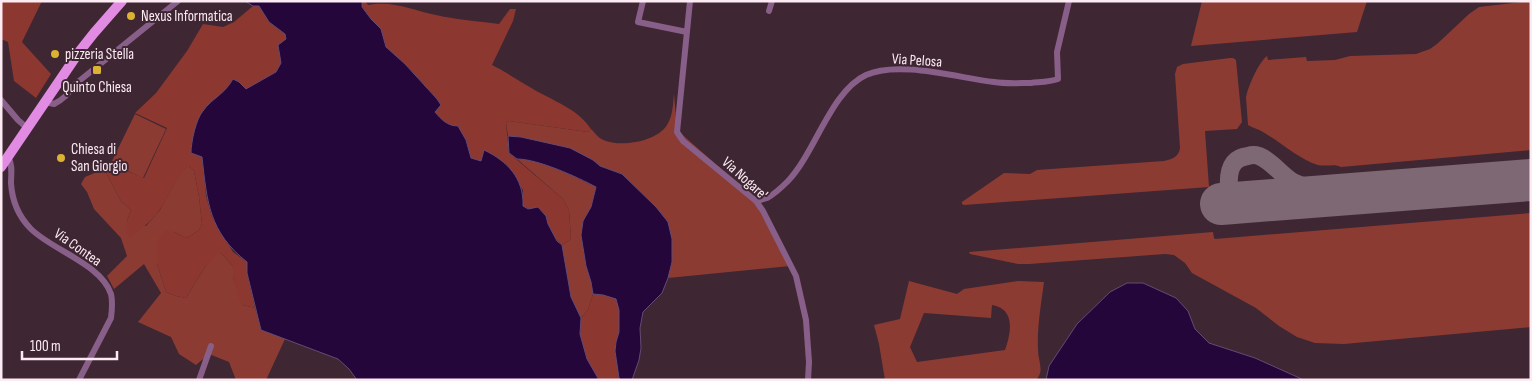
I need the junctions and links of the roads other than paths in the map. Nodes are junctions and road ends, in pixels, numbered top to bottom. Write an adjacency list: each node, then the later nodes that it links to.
1 (122, 1): 9 (main road)
2 (178, 1): 10 (street)
3 (643, 1): 8 (street)
4 (690, 1): 8 (street, Via Nogare')
5 (772, 1): 7 (street)
6 (1069, 1): 15 (street, Via Pelosa)
7 (769, 11)
8 (687, 32): 15 (street, Via Nogare')
9 (62, 77): 10 (street); 12 (main road)
10 (73, 86): 12 (street)
11 (1, 100): 13 (street)
12 (45, 102): 13 (main road)
13 (27, 128): 14 (main road)
14 (6, 162): 17 (street, Via Contea)
15 (756, 201): 19 (street, Via Nogare')
16 (210, 346): 18 (street)
17 (79, 380)
18 (199, 380)
19 (808, 380)

